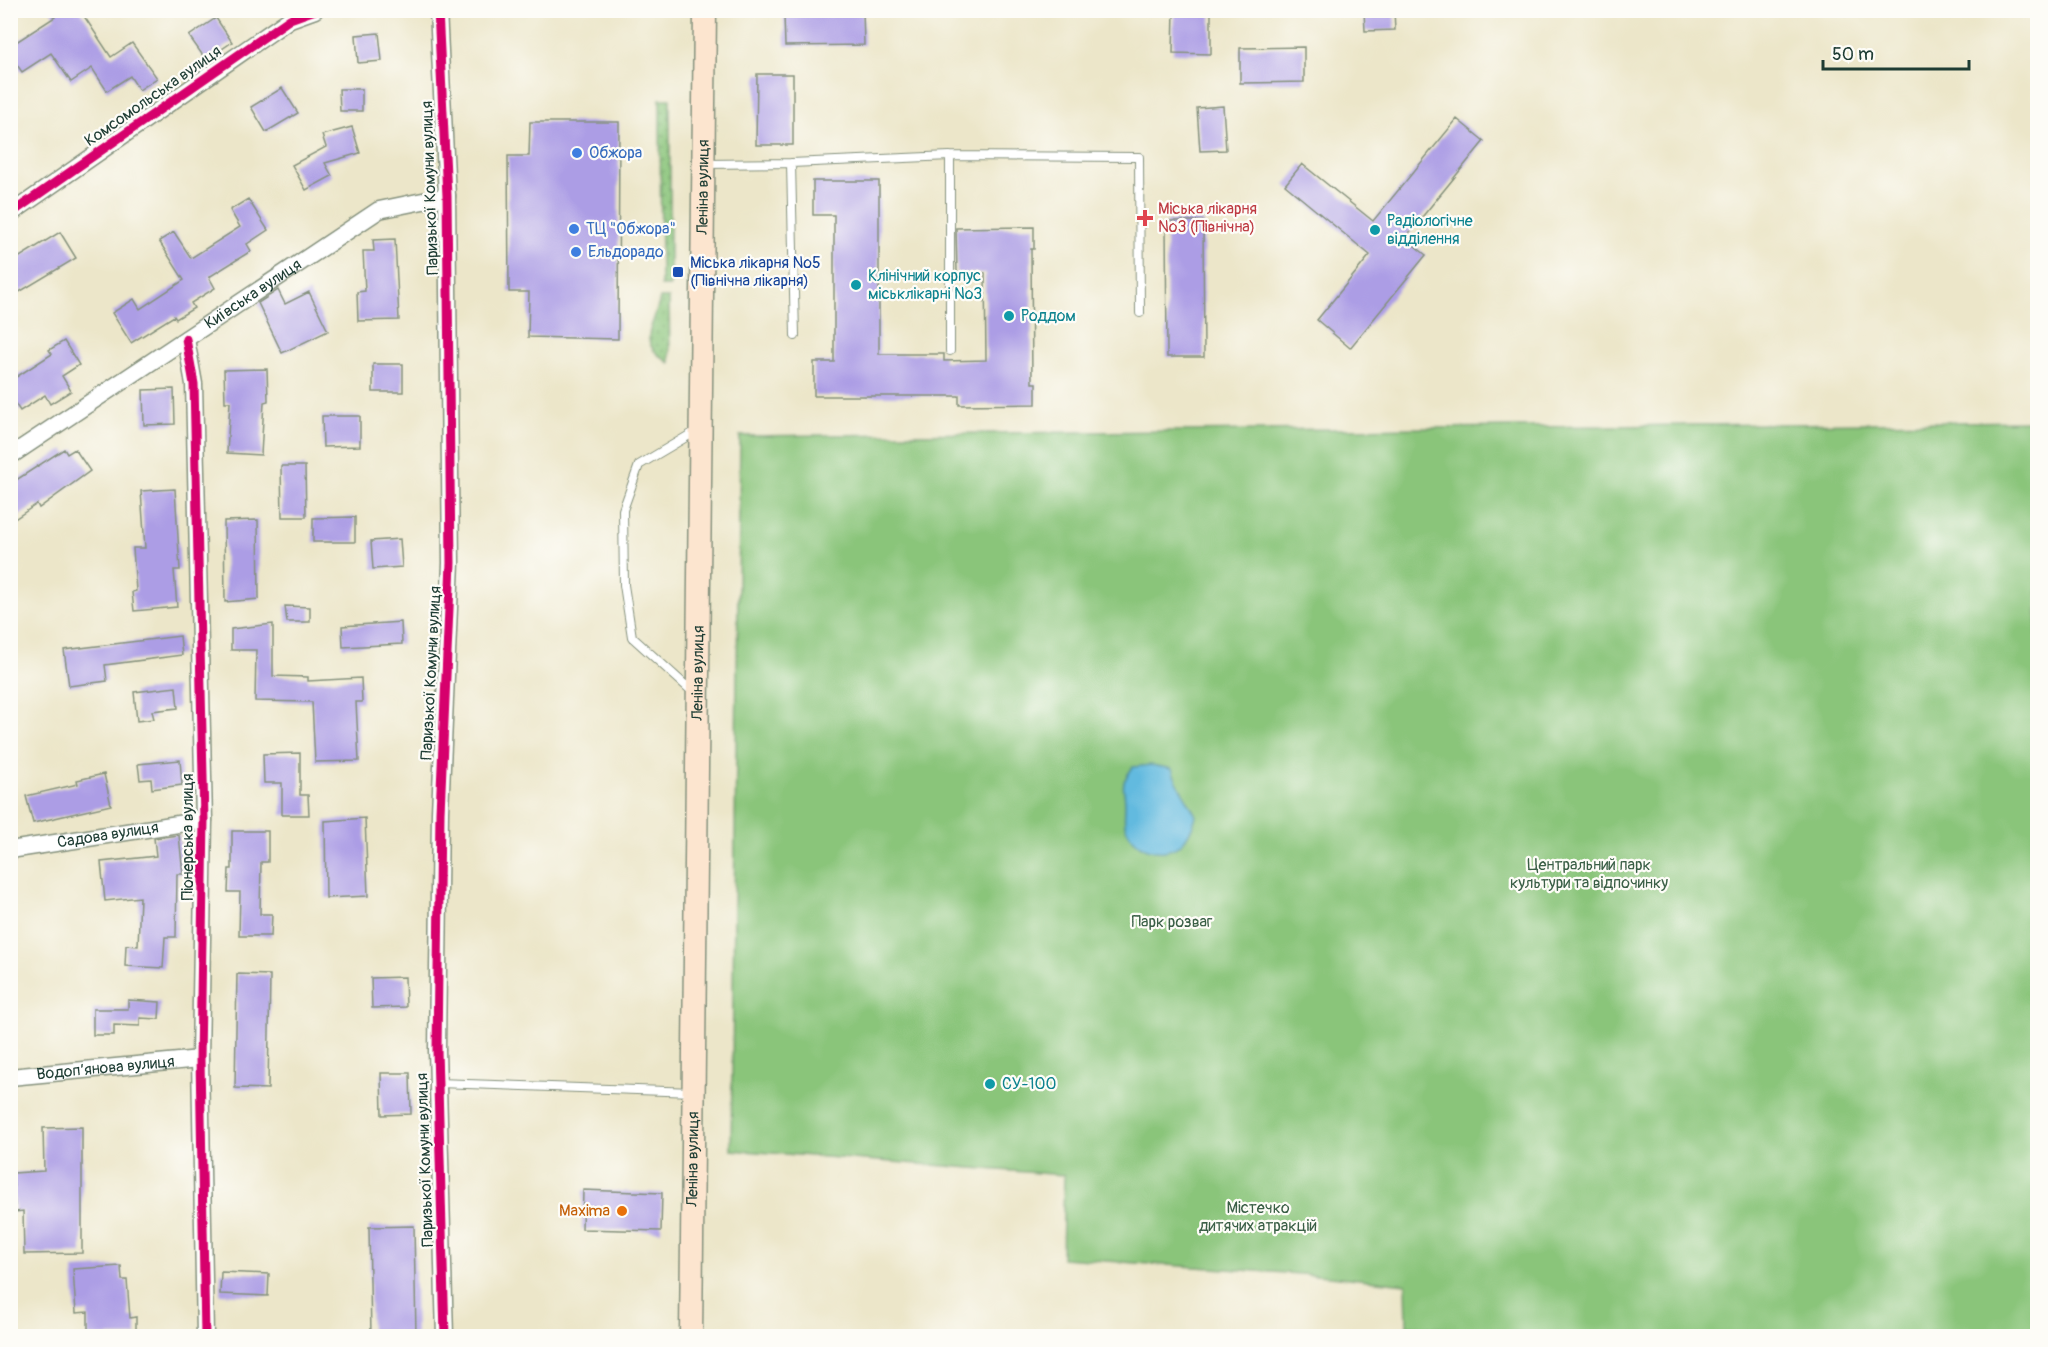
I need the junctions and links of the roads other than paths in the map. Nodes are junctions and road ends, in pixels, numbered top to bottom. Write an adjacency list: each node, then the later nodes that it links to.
1 (315, 10): 8 (street, Комсомольська вулиця)
2 (438, 10): 7 (street, Паризької Комуни вулиця)
3 (705, 10): 6 (main road, Леніна вулиця)
4 (950, 156): 5 (lane); 9 (lane); 12 (lane)
5 (791, 163): 6 (lane); 10 (lane)
6 (704, 164): 13 (main road, Леніна вулиця)
7 (447, 196): 11 (street, Київська вулиця); 20 (street, Паризької Комуни вулиця)
8 (10, 214)
9 (1140, 314)
10 (795, 336)
11 (186, 339): 14 (street, Київська вулиця); 16 (street, Піонерська вулиця)
12 (950, 351)
13 (700, 429): 15 (main road, Леніна вулиця); 15 (lane)
14 (10, 456)
15 (698, 697): 21 (main road, Леніна вулиця)
16 (204, 820): 17 (street, Садова вулиця); 18 (street, Піонерська вулиця)
17 (10, 850)
18 (200, 1059): 19 (street, Водоп’янова вулиця); 22 (street, Піонерська вулиця)
19 (10, 1077)
20 (438, 1083): 21 (lane); 23 (street, Паризької Комуни вулиця)
21 (694, 1092): 24 (main road, Леніна вулиця)
22 (205, 1336)
23 (445, 1336)
24 (691, 1336)

